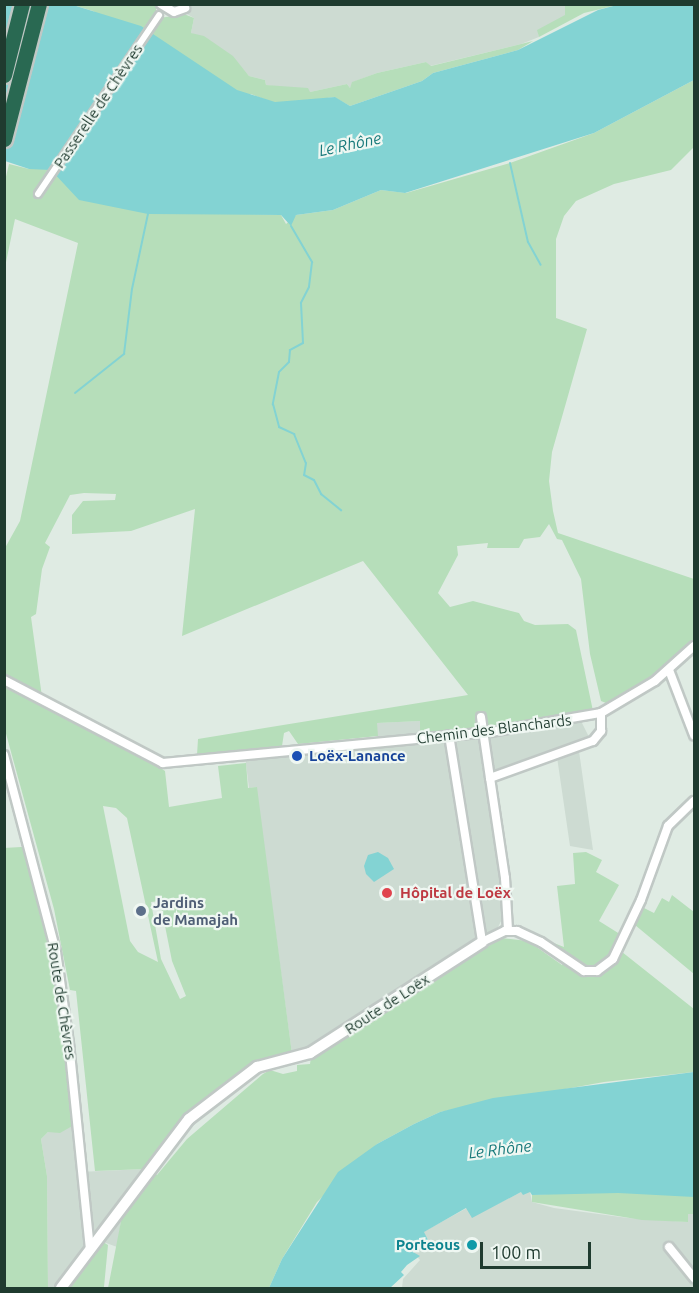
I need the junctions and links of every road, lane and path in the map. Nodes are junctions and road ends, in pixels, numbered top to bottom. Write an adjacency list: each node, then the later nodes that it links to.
1 (22, 4): 6 (highway)
2 (39, 4): 7 (highway)
3 (164, 7): 4 (street); 5 (street)
4 (185, 8)
5 (158, 16): 8 (street, Passerelle de Chèvres)
6 (4, 75)
7 (4, 139)
8 (39, 194)
9 (694, 646): 10 (street, Chemin des Blanchards)
10 (669, 670): 12 (street, Chemin des Blanchards); 15 (street)
11 (6, 681): 14 (street, Chemin des Blanchards)
12 (601, 713): 14 (street, Chemin des Blanchards); 17 (street)
13 (481, 717): 17 (street)
14 (449, 735): 20 (street)
15 (694, 735)
16 (4, 755): 22 (street, Route de Chèvres)
17 (490, 778): 19 (street)
18 (694, 801): 19 (street)
19 (508, 930): 20 (street, Route de Loëx)
20 (482, 942): 22 (street, Route de Loëx)
21 (669, 1247): 23 (street)
22 (90, 1251): 24 (street, Route de Loëx)
23 (694, 1278)
24 (61, 1288)

